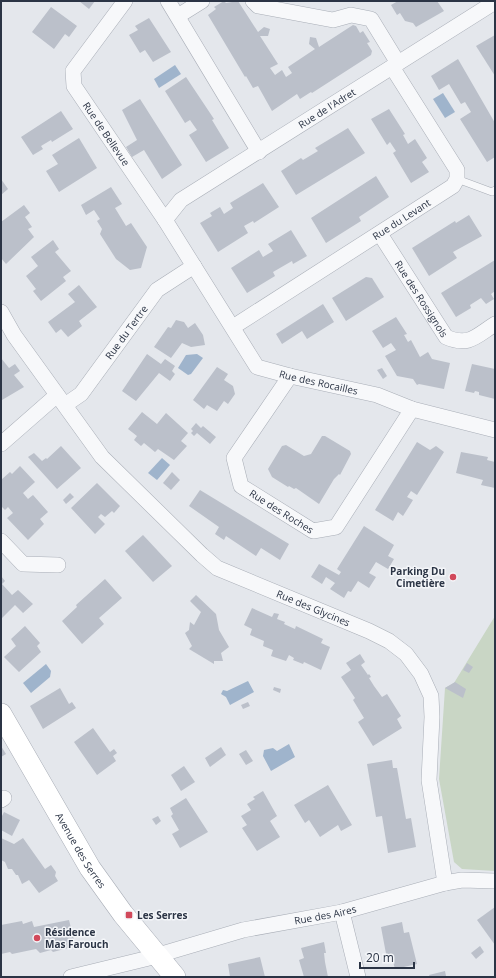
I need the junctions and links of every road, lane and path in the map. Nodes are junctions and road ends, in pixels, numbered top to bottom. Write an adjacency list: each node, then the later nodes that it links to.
1 (125, 1): 11 (street, Rue de Bellevue)
2 (168, 1): 6 (street)
3 (202, 1): 6 (street)
4 (252, 1): 7 (street)
5 (495, 2): 7 (street, Rue de l'Adret)
6 (178, 16): 8 (street)
7 (395, 65): 8 (street, Rue de l'Adret); 9 (street)
8 (259, 152): 11 (street, Rue de l'Adret)
9 (457, 179): 10 (lane); 12 (street, Rue du Levant)
10 (494, 193)
11 (165, 220): 13 (street, Rue de Bellevue)
12 (380, 234): 15 (street, Rue des Rossignols); 16 (street, Rue du Levant)
13 (194, 266): 16 (street, Rue des Rocailles); 18 (street, Rue du Tertre)
14 (1, 312): 18 (street, Rue des Glycines)
15 (495, 324)
16 (233, 327): 17 (street, Rue des Rocailles)
17 (290, 376): 19 (street, Rue des Rocailles); 19 (street, Rue des Roches)
18 (61, 400): 21 (street, Rue du Tertre); 26 (street, Rue des Glycines)
19 (412, 409): 20 (street, Rue des Rocailles)
20 (495, 430)
21 (1, 444)
22 (1, 540): 23 (street)
23 (58, 566)
24 (1, 714): 28 (street, Avenue des Serres)
25 (495, 881): 26 (street, Rue des Aires)
26 (445, 883): 27 (street, Rue des Aires)
27 (342, 912): 28 (street, Rue des Aires); 31 (street)
28 (157, 955): 29 (street, Rue des Aires); 30 (street, Avenue des Serres)
29 (71, 977)
30 (175, 977)
31 (358, 977)

